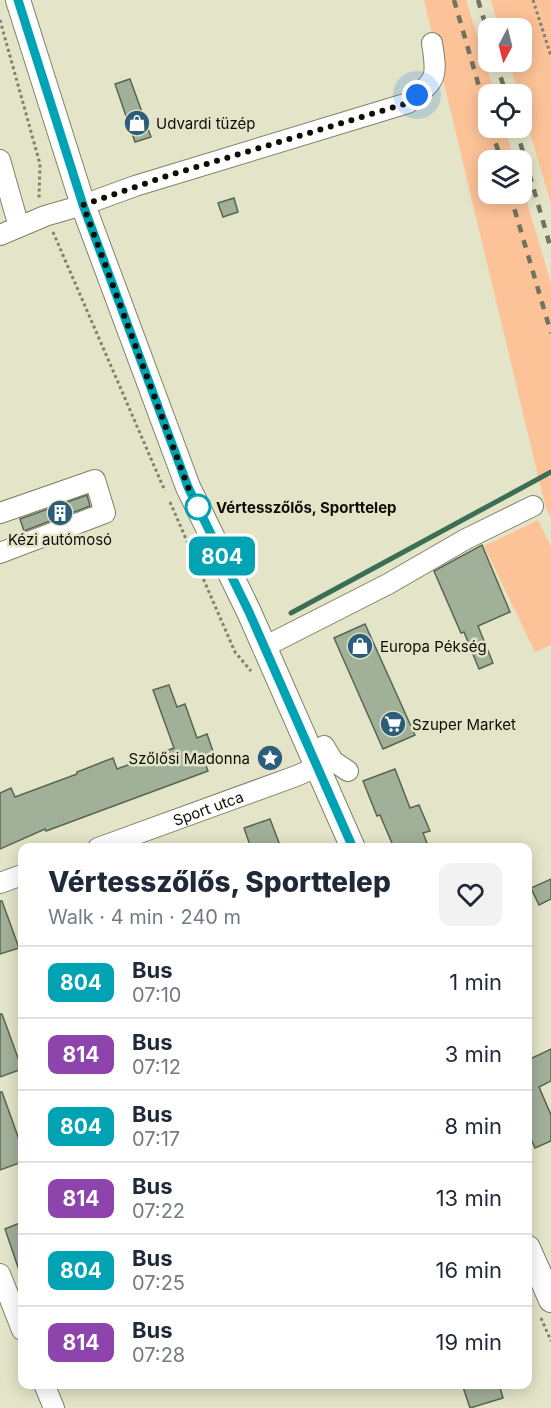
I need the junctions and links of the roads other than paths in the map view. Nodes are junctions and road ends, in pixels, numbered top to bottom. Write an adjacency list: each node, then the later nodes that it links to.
1 (18, 0): 4 (main road)
2 (432, 43): 4 (street)
3 (0, 160): 5 (street)
4 (83, 205): 5 (street); 10 (main road)
5 (19, 227): 6 (street)
6 (0, 235)
7 (533, 506): 10 (street)
8 (0, 513): 9 (street)
9 (0, 553)
10 (264, 647): 11 (main road)
11 (320, 756): 12 (street); 13 (street, Sport utca); 14 (main road)
12 (348, 771)
13 (112, 843)
14 (350, 843)
15 (18, 876): 16 (street)
16 (0, 883)
17 (532, 1257): 19 (main road)
18 (0, 1274): 20 (street)
19 (551, 1300)
20 (18, 1320)
21 (46, 1389): 22 (street)
22 (54, 1408)

